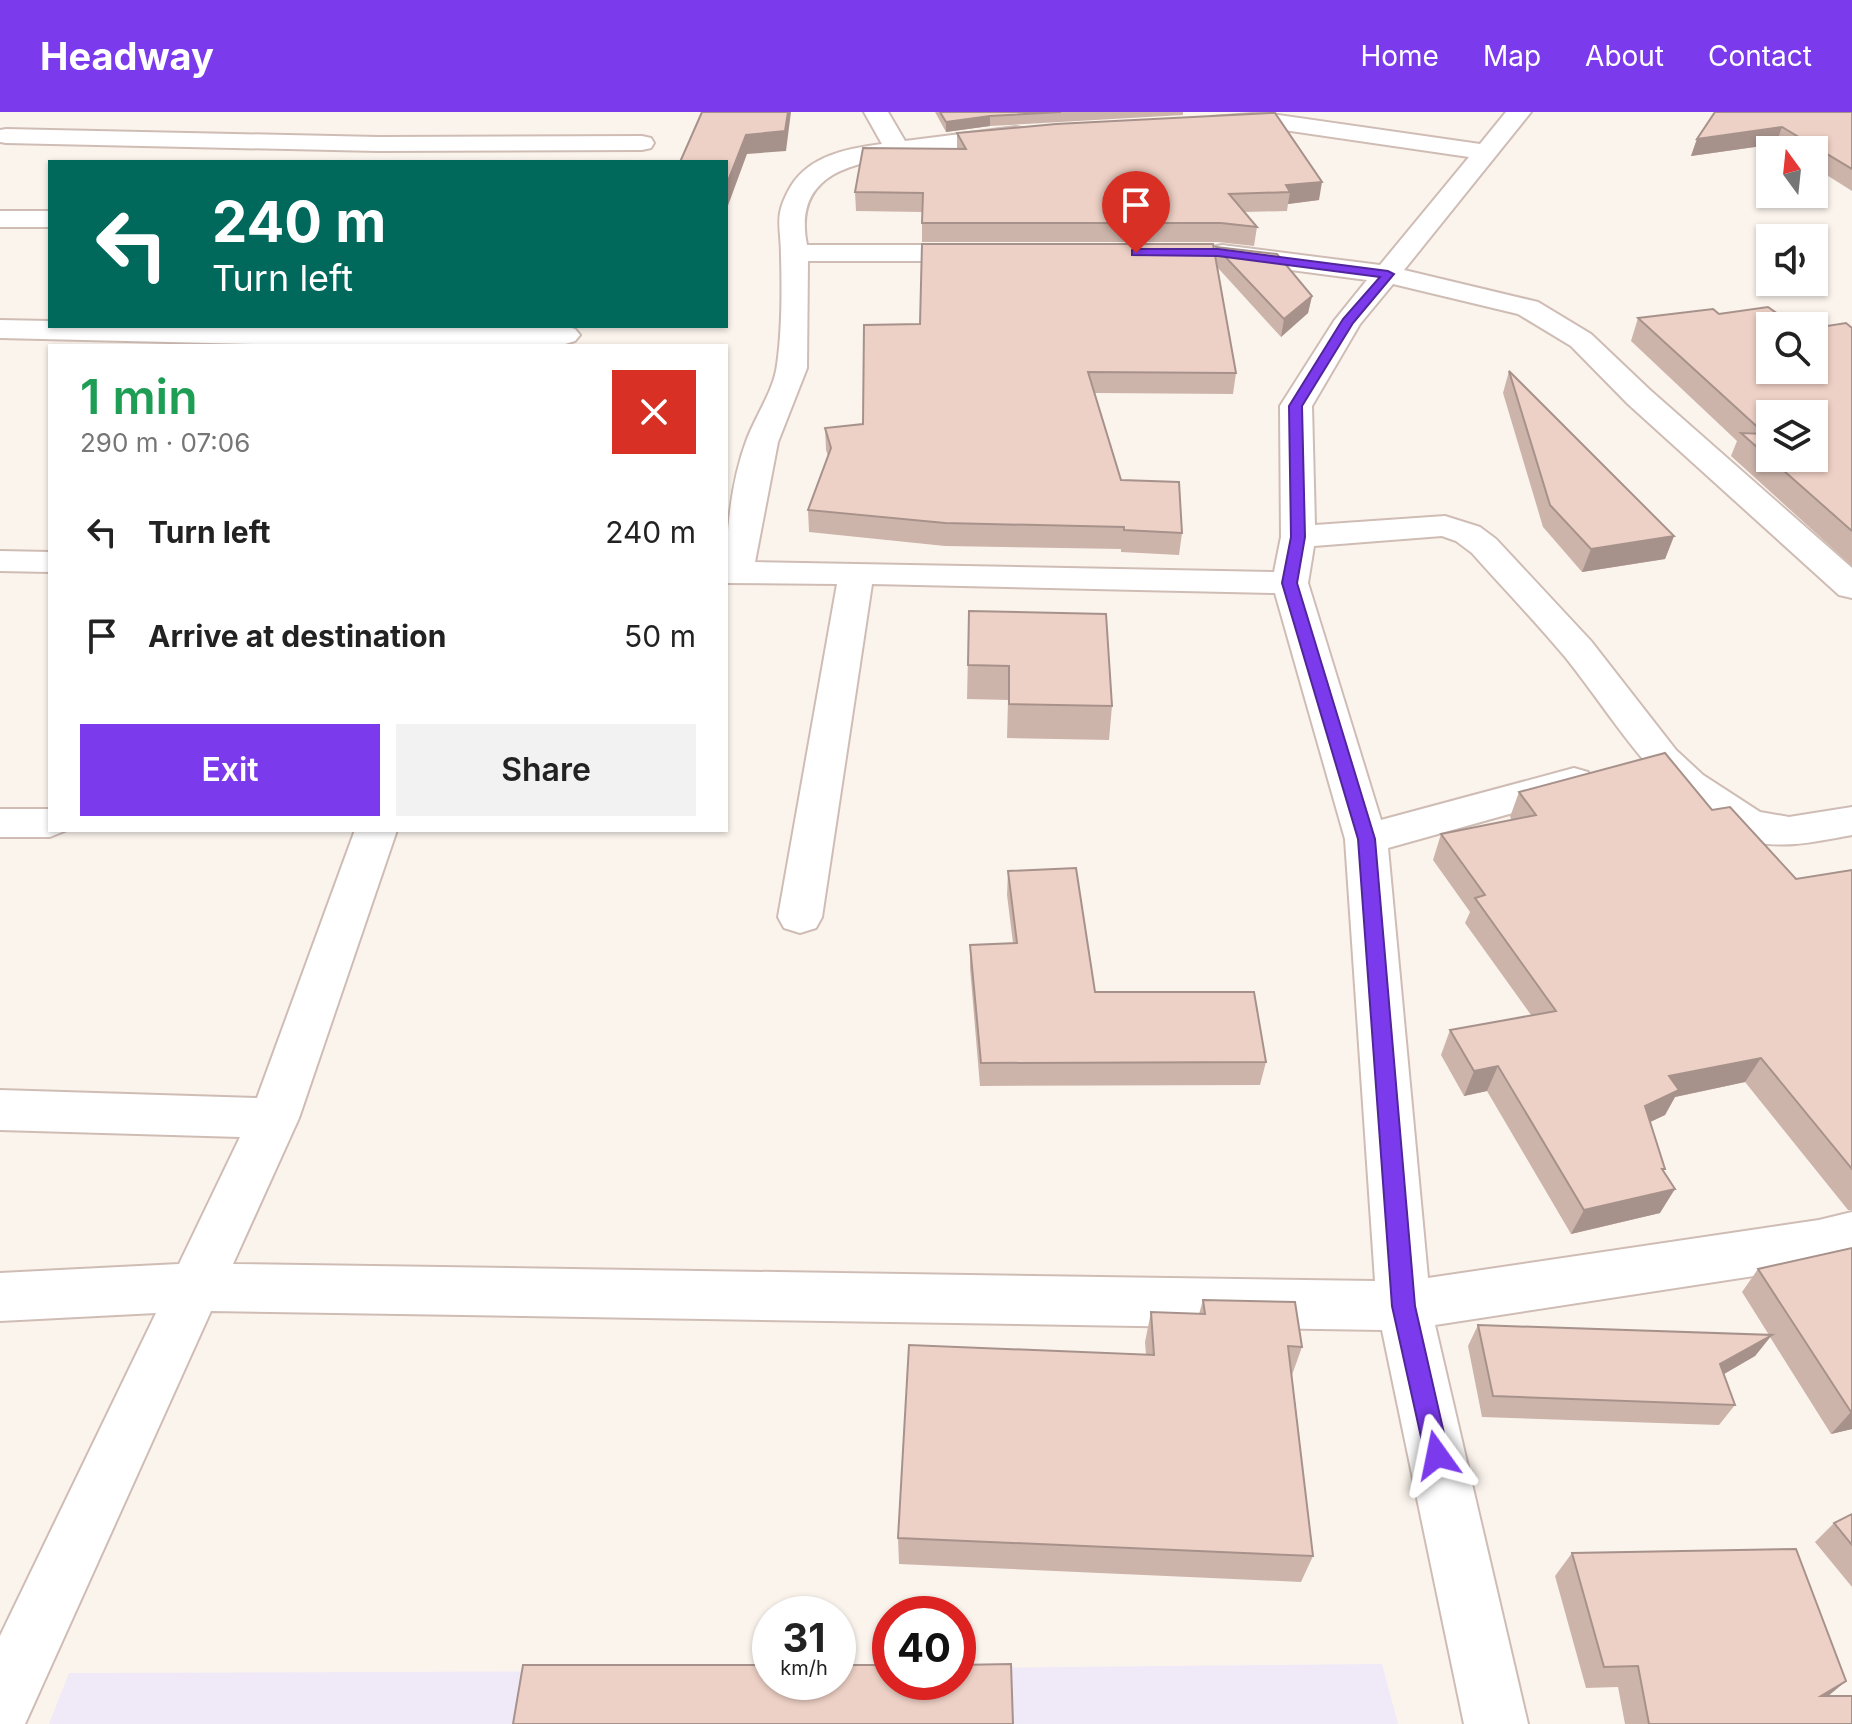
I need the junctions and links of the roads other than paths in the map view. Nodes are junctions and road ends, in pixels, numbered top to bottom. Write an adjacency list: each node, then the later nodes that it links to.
1 (30, 112): 8 (street)
2 (646, 112): 10 (street)
3 (876, 112): 9 (street)
4 (1519, 112): 11 (street)
5 (1261, 116): 6 (street); 11 (street)
6 (1200, 123)
7 (1035, 133): 9 (street)
8 (3, 139): 12 (street)
9 (896, 147): 15 (street)
10 (639, 152): 12 (street)
11 (1487, 152): 18 (street)
12 (374, 153)
13 (0, 219): 14 (street)
14 (48, 219)
15 (795, 253): 16 (street); 25 (street)
16 (1009, 253)
17 (1189, 253): 18 (street)
18 (1388, 274): 22 (street); 28 (street)
19 (0, 329): 20 (street)
20 (256, 330): 21 (street)
21 (565, 336)
22 (1298, 537): 27 (street); 29 (street)
23 (0, 561): 24 (street)
24 (48, 562)
25 (730, 572): 26 (street)
26 (856, 575): 27 (street); 35 (street)
27 (1290, 583): 34 (street)
28 (1852, 587)
29 (1662, 759): 30 (street); 34 (street)
30 (1852, 821)
31 (0, 823): 32 (street)
32 (48, 823)
33 (375, 832): 37 (street)
34 (1366, 839): 41 (street)
35 (800, 917)
36 (0, 1110): 37 (street)
37 (274, 1118): 39 (street)
38 (1852, 1234): 41 (street)
39 (196, 1287): 40 (street); 41 (street); 42 (street)
40 (0, 1297)
41 (1404, 1306): 43 (street)
42 (0, 1706)
43 (1496, 1724)

